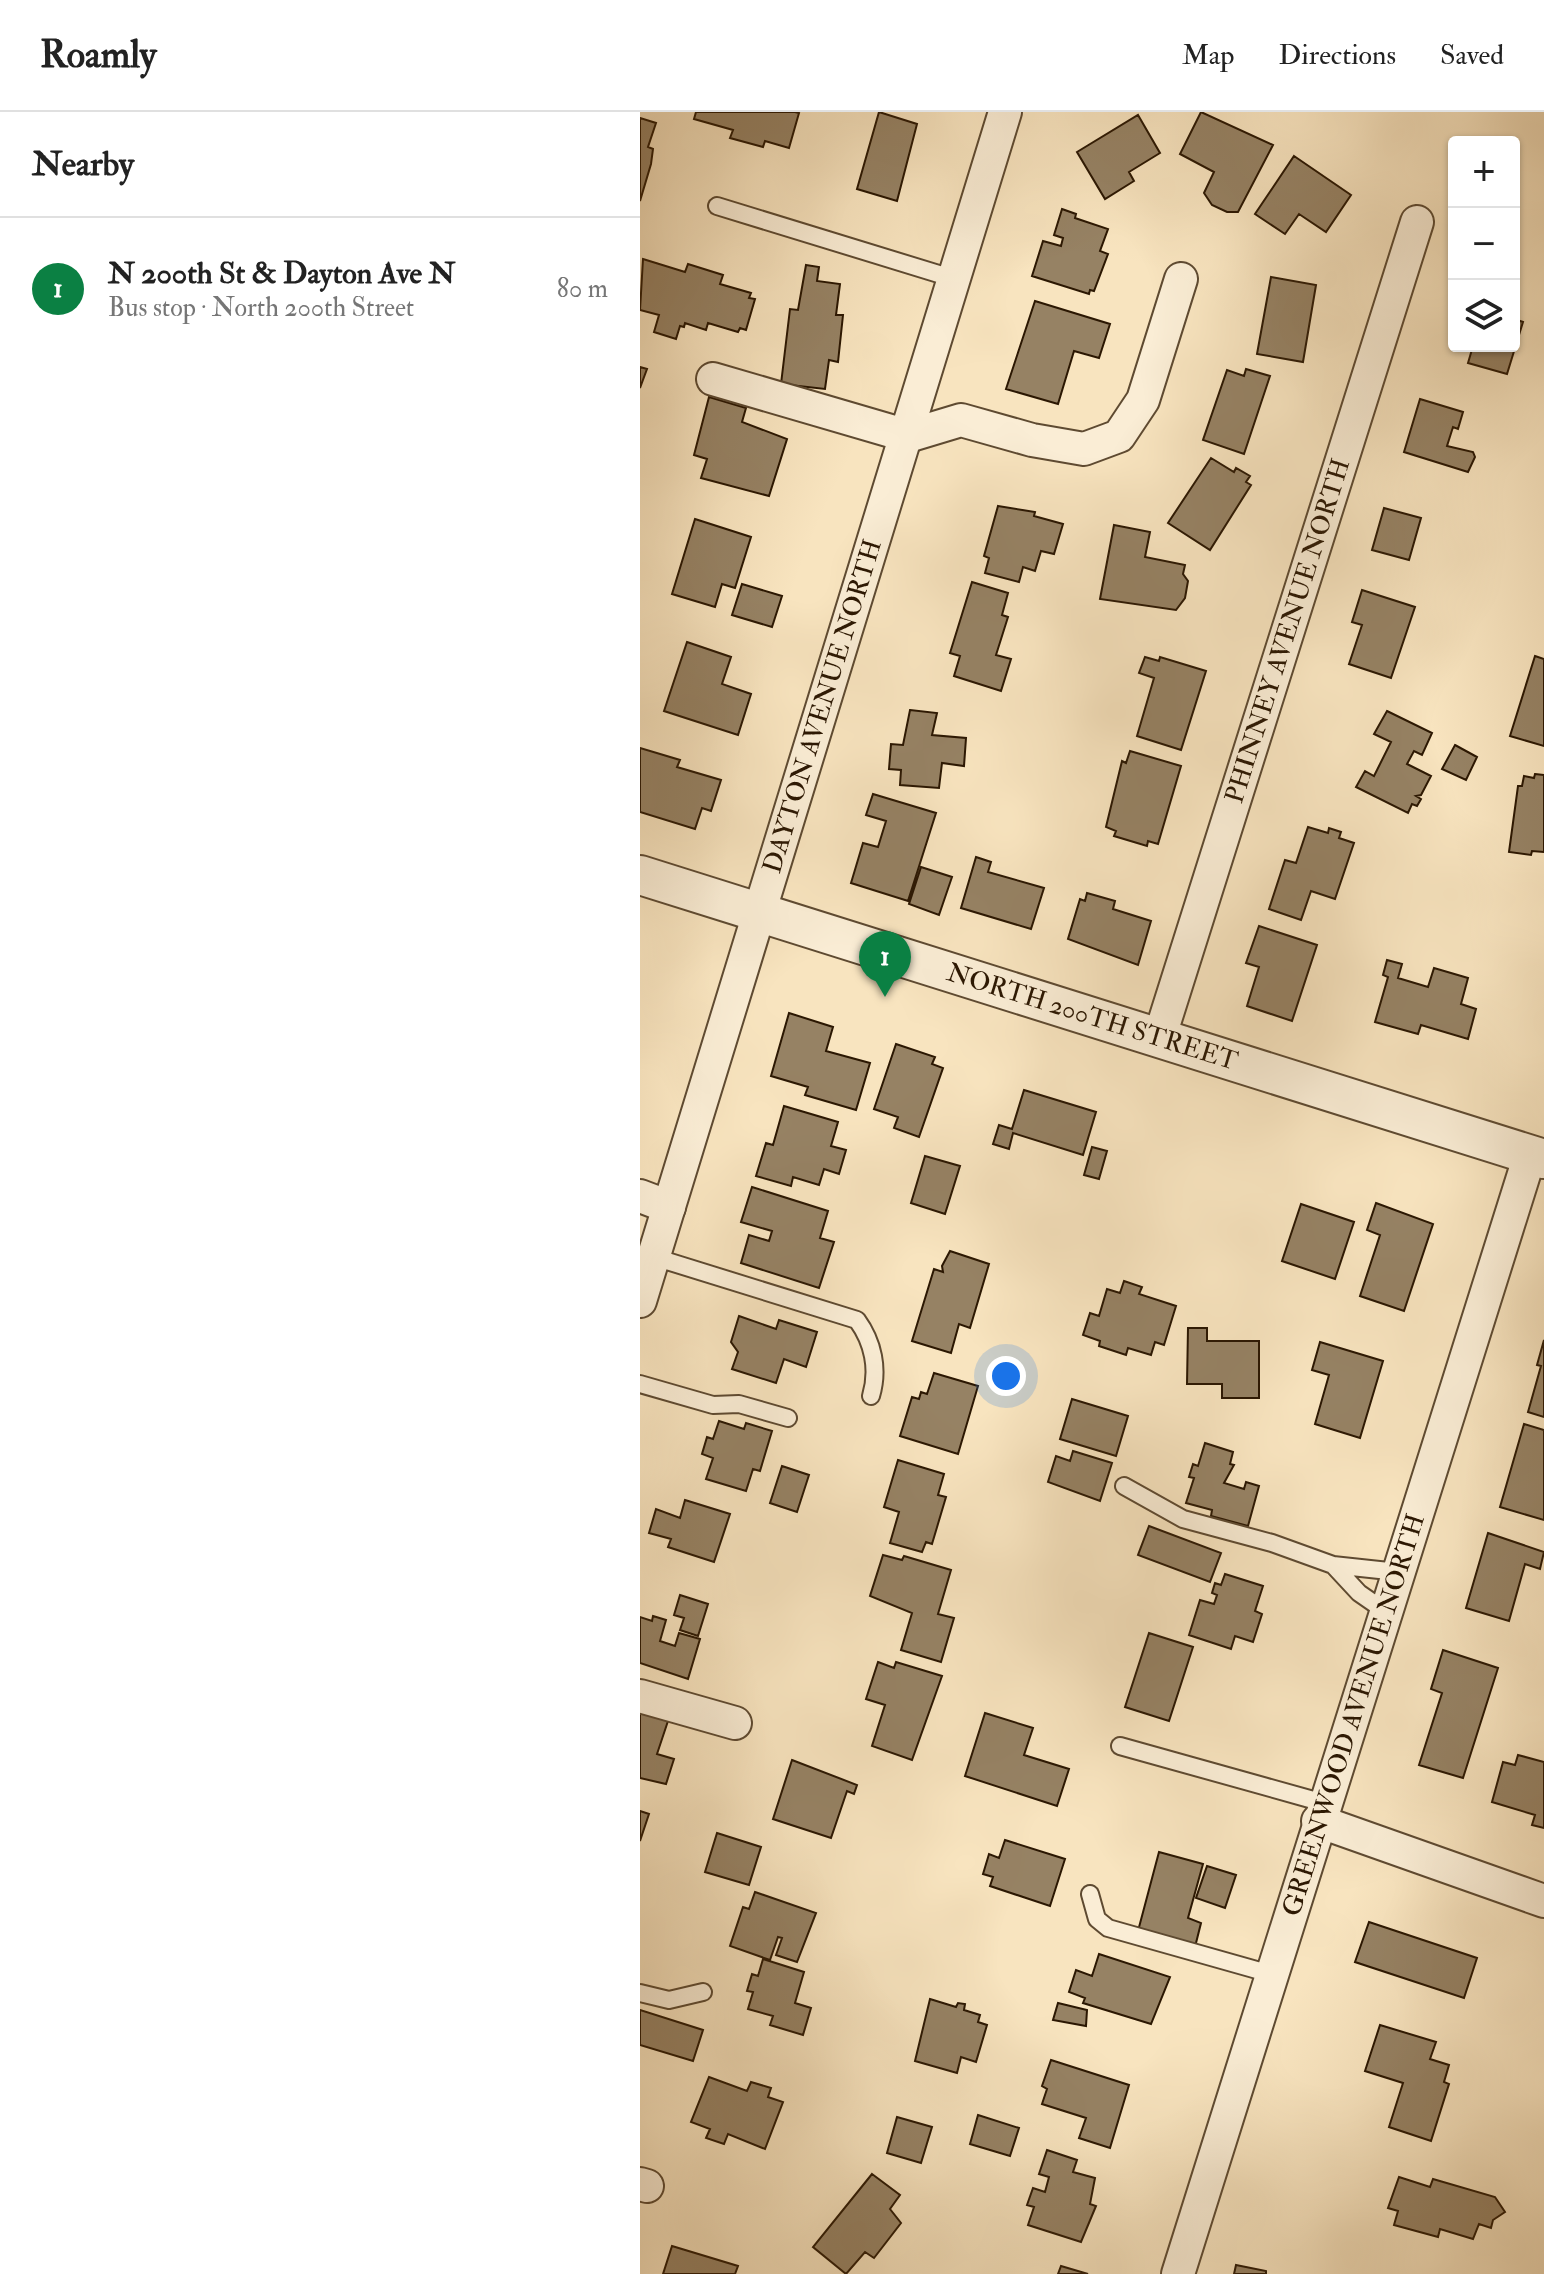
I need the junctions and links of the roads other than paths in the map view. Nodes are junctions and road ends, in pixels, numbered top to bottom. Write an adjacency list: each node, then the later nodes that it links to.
1 (1005, 112): 4 (street, DAYTON AVENUE NORTH)
2 (717, 206): 4 (lane)
3 (1417, 222): 10 (street, PHINNEY AVENUE NORTH)
4 (955, 279): 7 (street, DAYTON AVENUE NORTH)
5 (1181, 279): 7 (street)
6 (713, 379): 7 (street)
7 (908, 436): 9 (street, DAYTON AVENUE NORTH)
8 (640, 875): 9 (street, NORTH 200TH STREET)
9 (758, 913): 10 (street, NORTH 200TH STREET); 12 (street, DAYTON AVENUE NORTH)
10 (1159, 1039): 11 (street, NORTH 200TH STREET)
11 (1537, 1157): 20 (street, GREENWOOD AVENUE NORTH)
12 (655, 1202): 13 (street, DAYTON AVENUE NORTH)
13 (654, 1257): 14 (street, DAYTON AVENUE NORTH); 16 (lane)
14 (640, 1301)
15 (640, 1384): 17 (lane)
16 (871, 1396)
17 (788, 1418)
18 (1124, 1486): 19 (lane)
19 (1333, 1565): 20 (lane); 21 (lane)
20 (1398, 1572): 21 (street, GREENWOOD AVENUE NORTH)
21 (1385, 1611): 25 (street, GREENWOOD AVENUE NORTH)
22 (640, 1696): 23 (street)
23 (735, 1723)
24 (1120, 1746): 25 (lane)
25 (1321, 1812): 27 (street); 28 (street, GREENWOOD AVENUE NORTH)
26 (1090, 1894): 28 (lane)
27 (1544, 1901)
28 (1271, 1974): 31 (street, GREENWOOD AVENUE NORTH)
29 (703, 1992): 30 (lane)
30 (640, 1993)
31 (1178, 2274)

